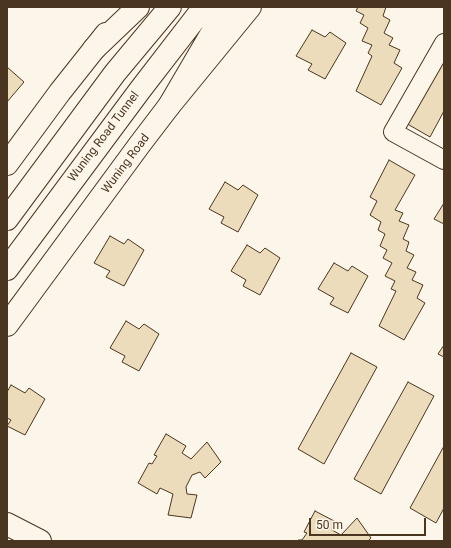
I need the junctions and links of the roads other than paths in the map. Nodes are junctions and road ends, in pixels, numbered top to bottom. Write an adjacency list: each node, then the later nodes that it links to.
1 (128, 7): 8 (main road)
2 (138, 7): 8 (main road)
3 (170, 7): 12 (main road)
4 (204, 7): 13 (main road, Wuning Road Tunnel)
5 (227, 7): 9 (main road)
6 (250, 7): 9 (main road, Wuning Road)
7 (444, 43): 10 (lane)
8 (94, 49): 11 (main road)
9 (169, 106): 14 (main road, Wuning Road)
10 (444, 160)
11 (7, 164)
12 (7, 219)
13 (7, 269)
14 (7, 325)
15 (7, 524): 16 (main road)
16 (40, 541)

